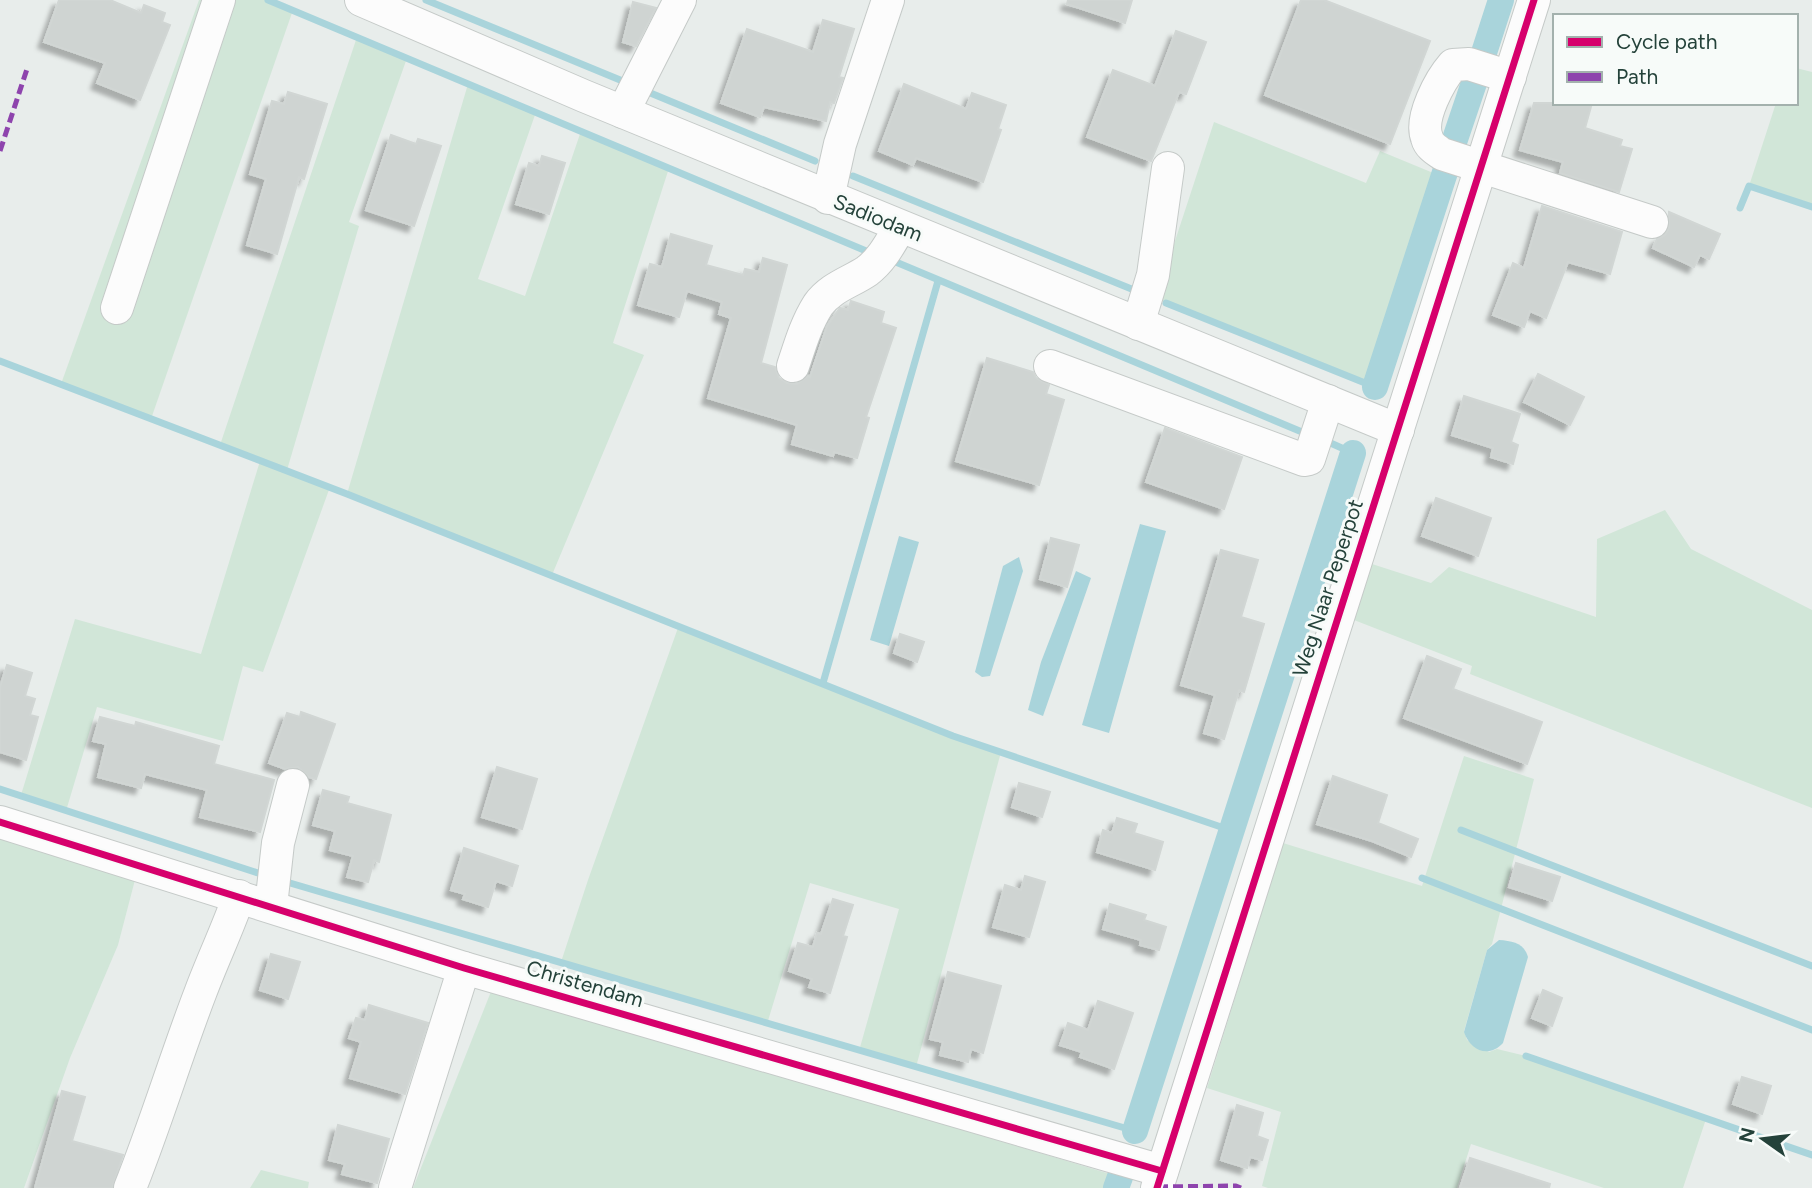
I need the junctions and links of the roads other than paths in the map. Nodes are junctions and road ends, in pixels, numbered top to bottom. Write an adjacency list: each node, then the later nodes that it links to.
1 (219, 0): 13 (street)
2 (680, 0): 7 (street)
3 (888, 0): 10 (street)
4 (381, 4): 7 (street, Sadiodam)
5 (1540, 8): 6 (street, Weg Naar Peperpot)
6 (1510, 77): 8 (street, Weg Naar Peperpot); 8 (street)
7 (623, 112): 10 (street, Sadiodam)
8 (1481, 167): 11 (street); 18 (street, Weg Naar Peperpot)
9 (1167, 168): 14 (street)
10 (828, 198): 12 (street, Sadiodam)
11 (1652, 222)
12 (900, 227): 14 (street, Sadiodam); 15 (street)
13 (117, 308)
14 (1138, 324): 17 (street, Sadiodam)
15 (793, 366)
16 (1050, 366): 17 (street)
17 (1328, 401): 18 (street, Sadiodam)
18 (1398, 430): 24 (street, Weg Naar Peperpot)
19 (293, 785): 22 (street)
20 (0, 822): 21 (street, Christendam)
21 (239, 896): 22 (street, Christendam); 25 (street)
22 (271, 906): 23 (street, Christendam)
23 (464, 968): 24 (street, Christendam); 26 (street)
24 (1160, 1180)
25 (130, 1188)
26 (395, 1188)

